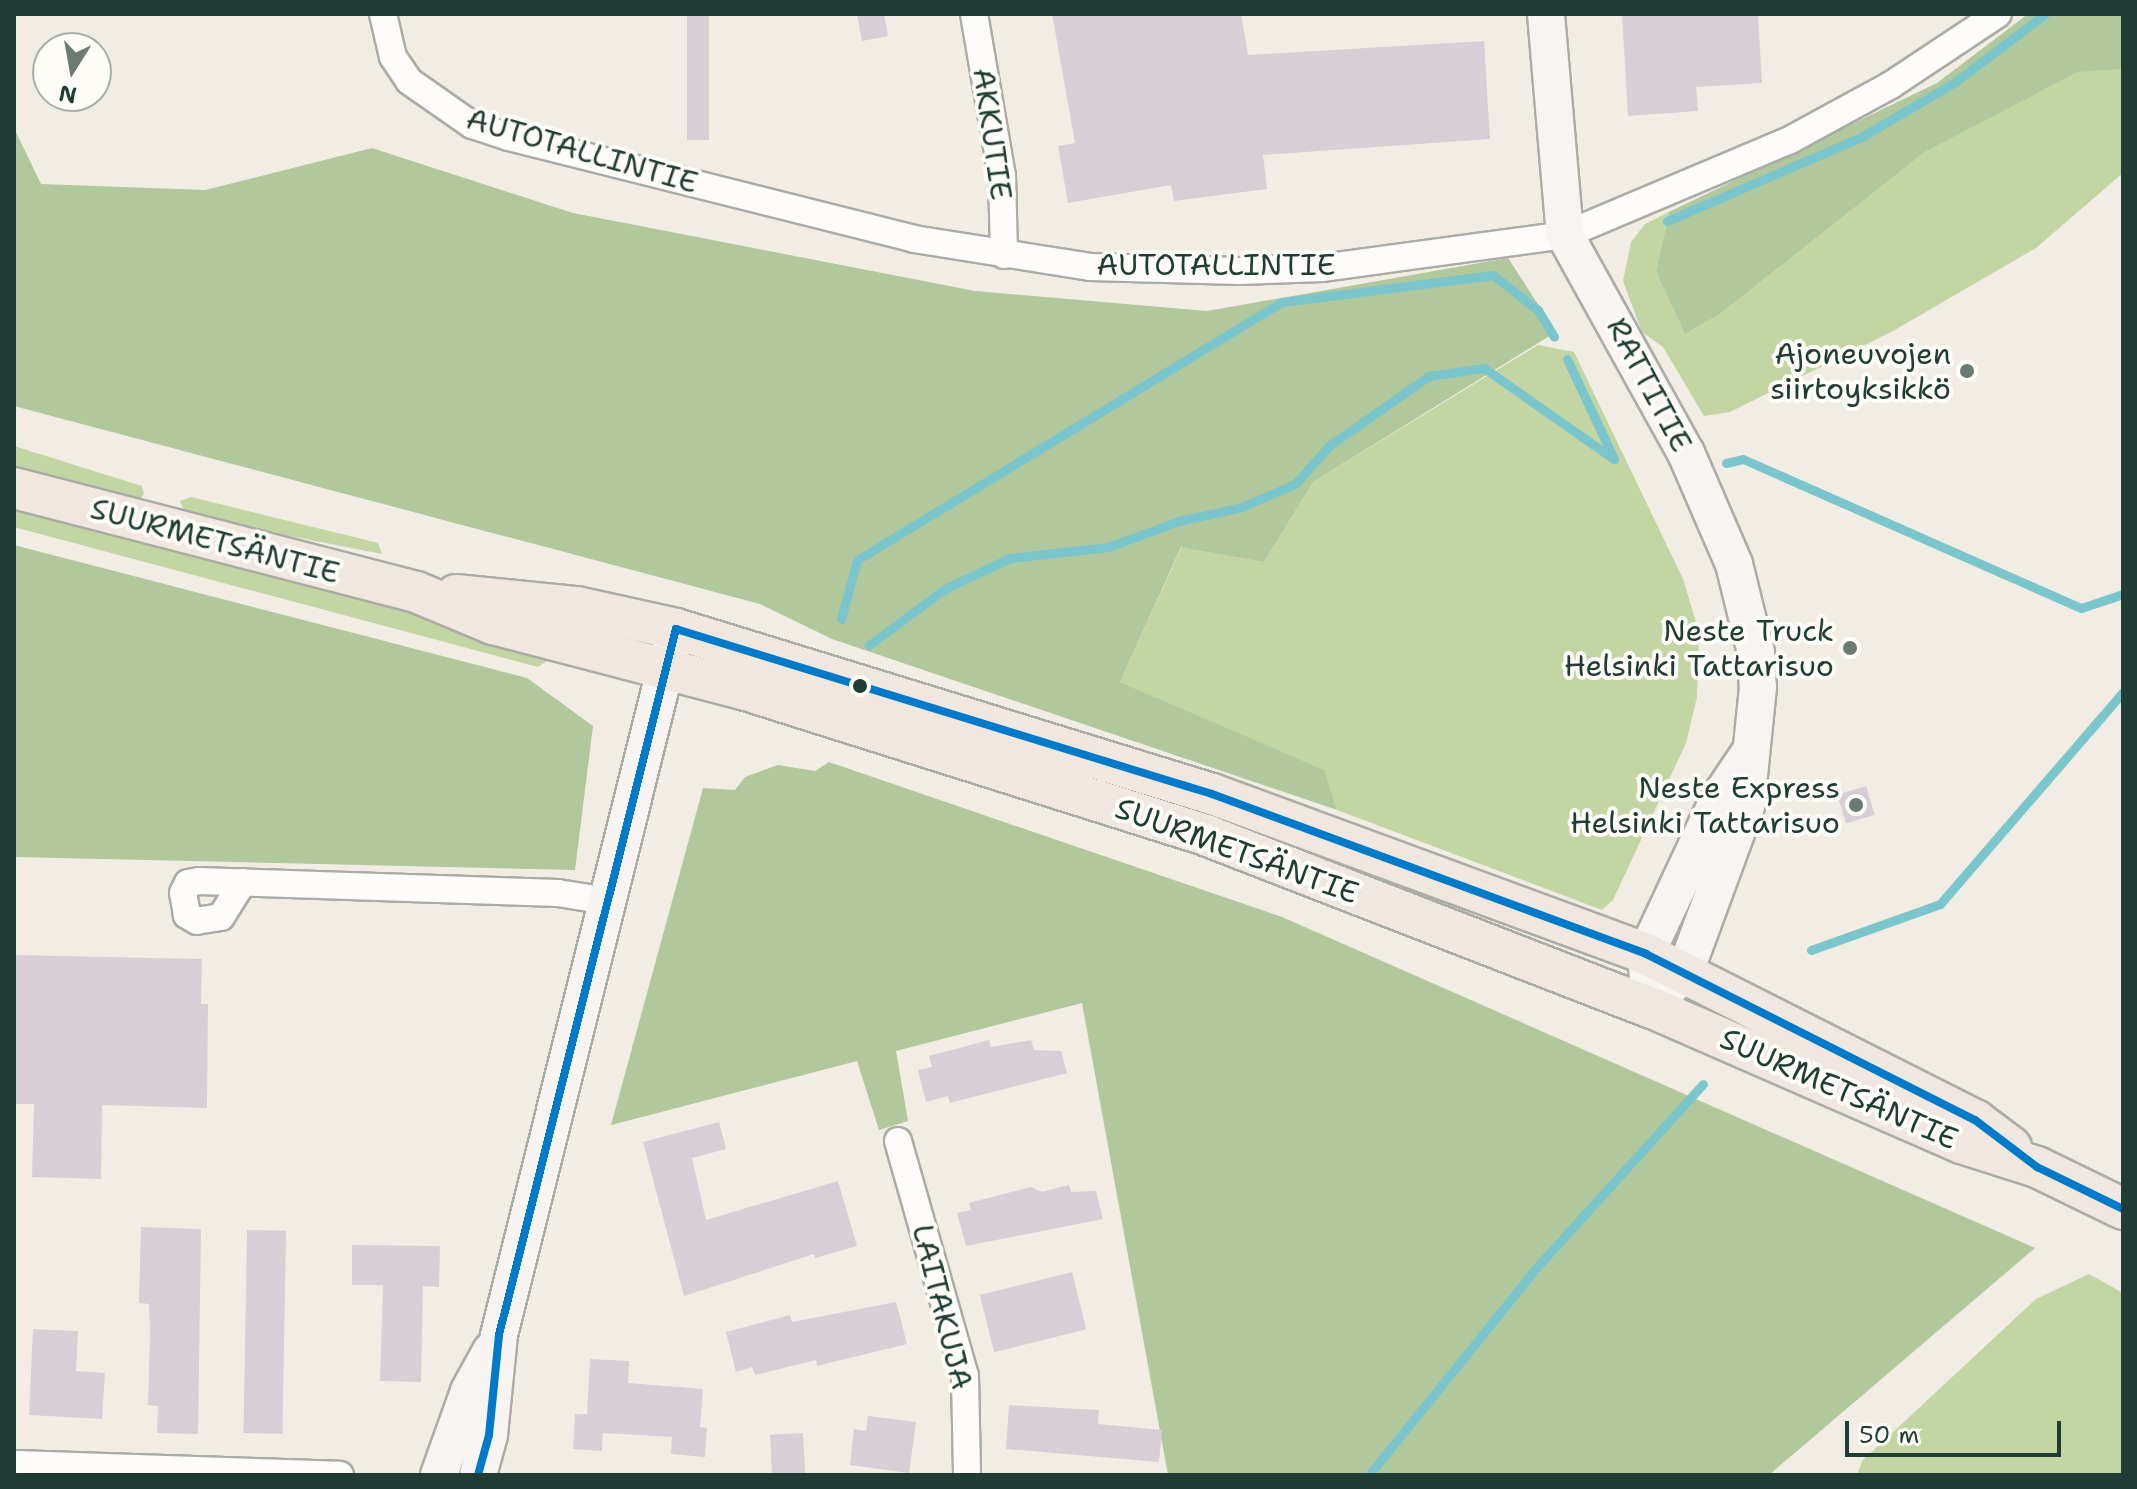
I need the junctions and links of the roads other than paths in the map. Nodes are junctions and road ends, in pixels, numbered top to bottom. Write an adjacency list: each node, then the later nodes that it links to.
1 (383, 14): 6 (street, AUTOTALLINTIE)
2 (974, 14): 6 (street, AKKUTIE)
3 (1546, 14): 5 (street, RATTITIE)
4 (1998, 14): 5 (street, AUTOTALLINTIE)
5 (1565, 235): 6 (street, AUTOTALLINTIE); 11 (street, RATTITIE)
6 (1004, 255)
7 (14, 488): 8 (main road, SUURMETSÄNTIE)
8 (416, 592): 9 (main road, SUURMETSÄNTIE); 10 (main road, SUURMETSÄNTIE)
9 (676, 629): 10 (street); 14 (main road, SUURMETSÄNTIE)
10 (664, 671): 13 (street); 16 (main road, SUURMETSÄNTIE)
11 (1748, 755): 14 (street, RATTITIE); 15 (street, RATTITIE)
12 (243, 882): 13 (street)
13 (608, 901): 20 (street)
14 (1646, 954): 15 (main road, SUURMETSÄNTIE); 16 (street, RATTITIE)
15 (1685, 972): 16 (street, RATTITIE); 18 (main road, SUURMETSÄNTIE)
16 (1650, 1007): 18 (main road, SUURMETSÄNTIE)
17 (898, 1141): 25 (street, LAITAKUJA)
18 (2037, 1167): 19 (main road, SUURMETSÄNTIE)
19 (2123, 1209)
20 (499, 1335): 23 (street); 24 (street)
21 (14, 1464): 22 (street)
22 (340, 1475)
23 (439, 1475)
24 (478, 1475)
25 (967, 1475)

